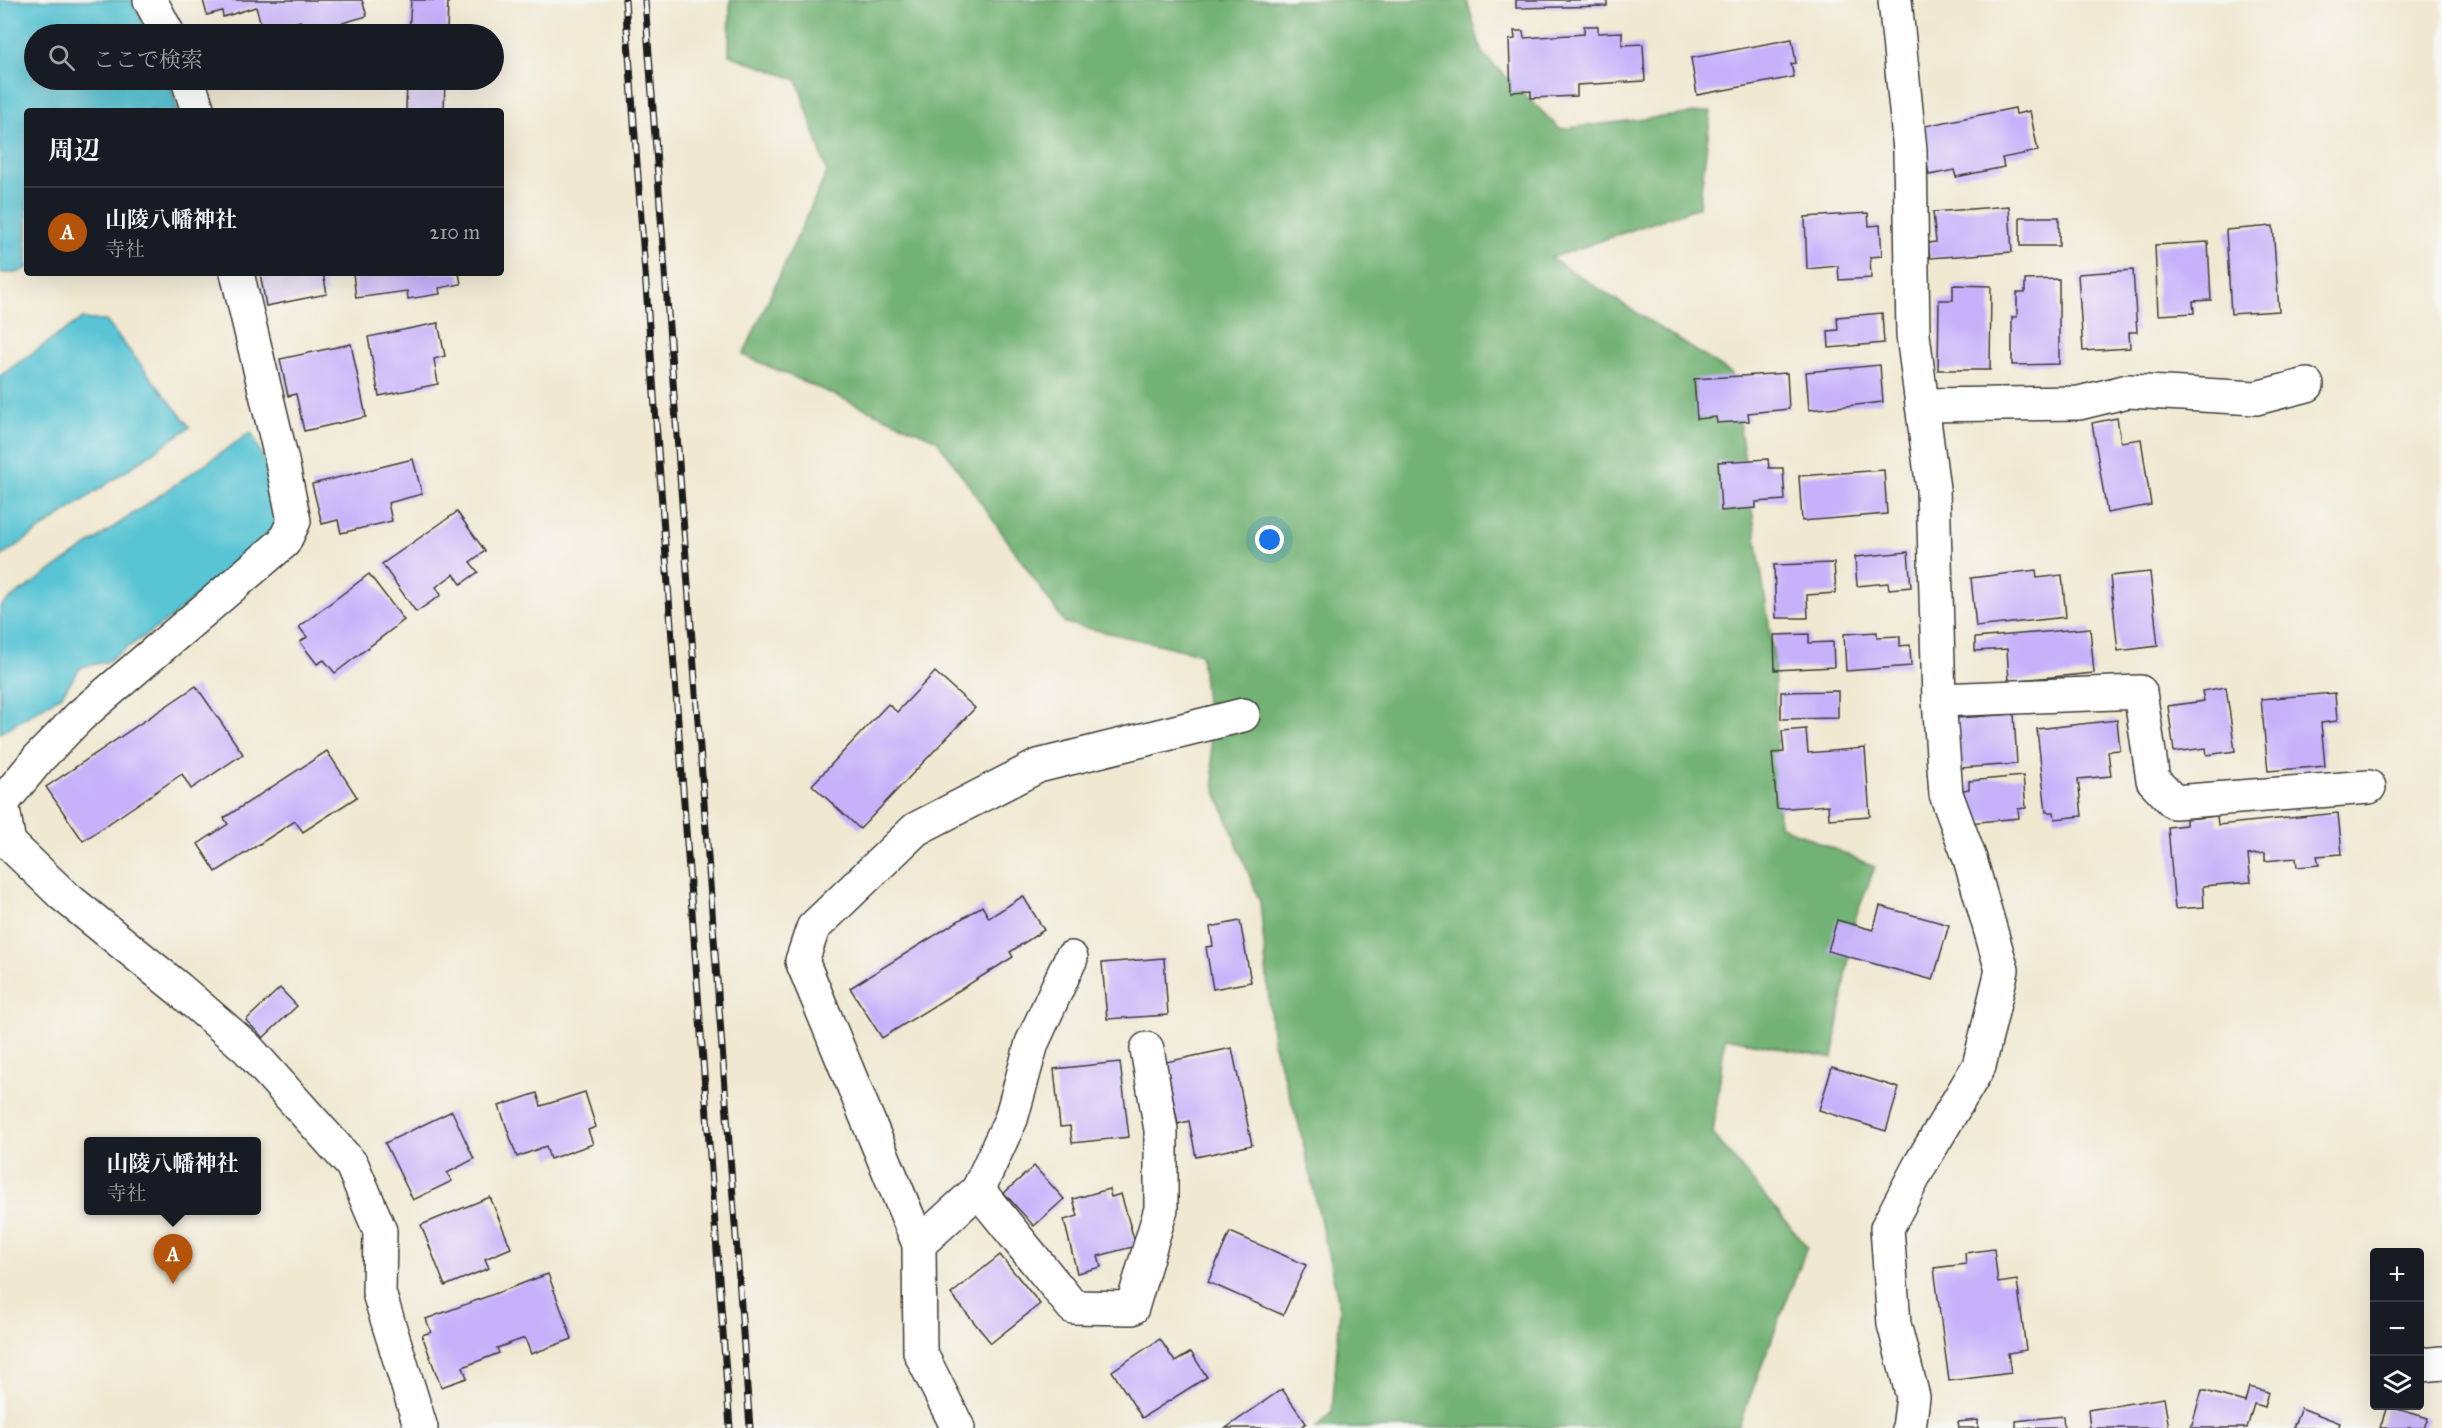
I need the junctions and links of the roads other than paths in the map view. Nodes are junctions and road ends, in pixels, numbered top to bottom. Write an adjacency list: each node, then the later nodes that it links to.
1 (150, 0): 3 (street)
2 (1895, 0): 8 (street)
3 (163, 24)
4 (191, 90): 5 (street)
5 (197, 108)
6 (238, 276): 18 (street)
7 (2307, 385): 8 (street)
8 (1922, 405): 9 (street)
9 (1939, 700): 11 (street); 20 (street)
10 (1243, 715): 15 (street)
11 (2369, 787)
12 (1071, 958): 14 (street)
13 (1147, 1049): 14 (street)
14 (978, 1190): 15 (street)
15 (919, 1244): 19 (street)
16 (2442, 1363): 17 (street)
17 (2424, 1365)
18 (422, 1428)
19 (958, 1428)
20 (1909, 1428)

